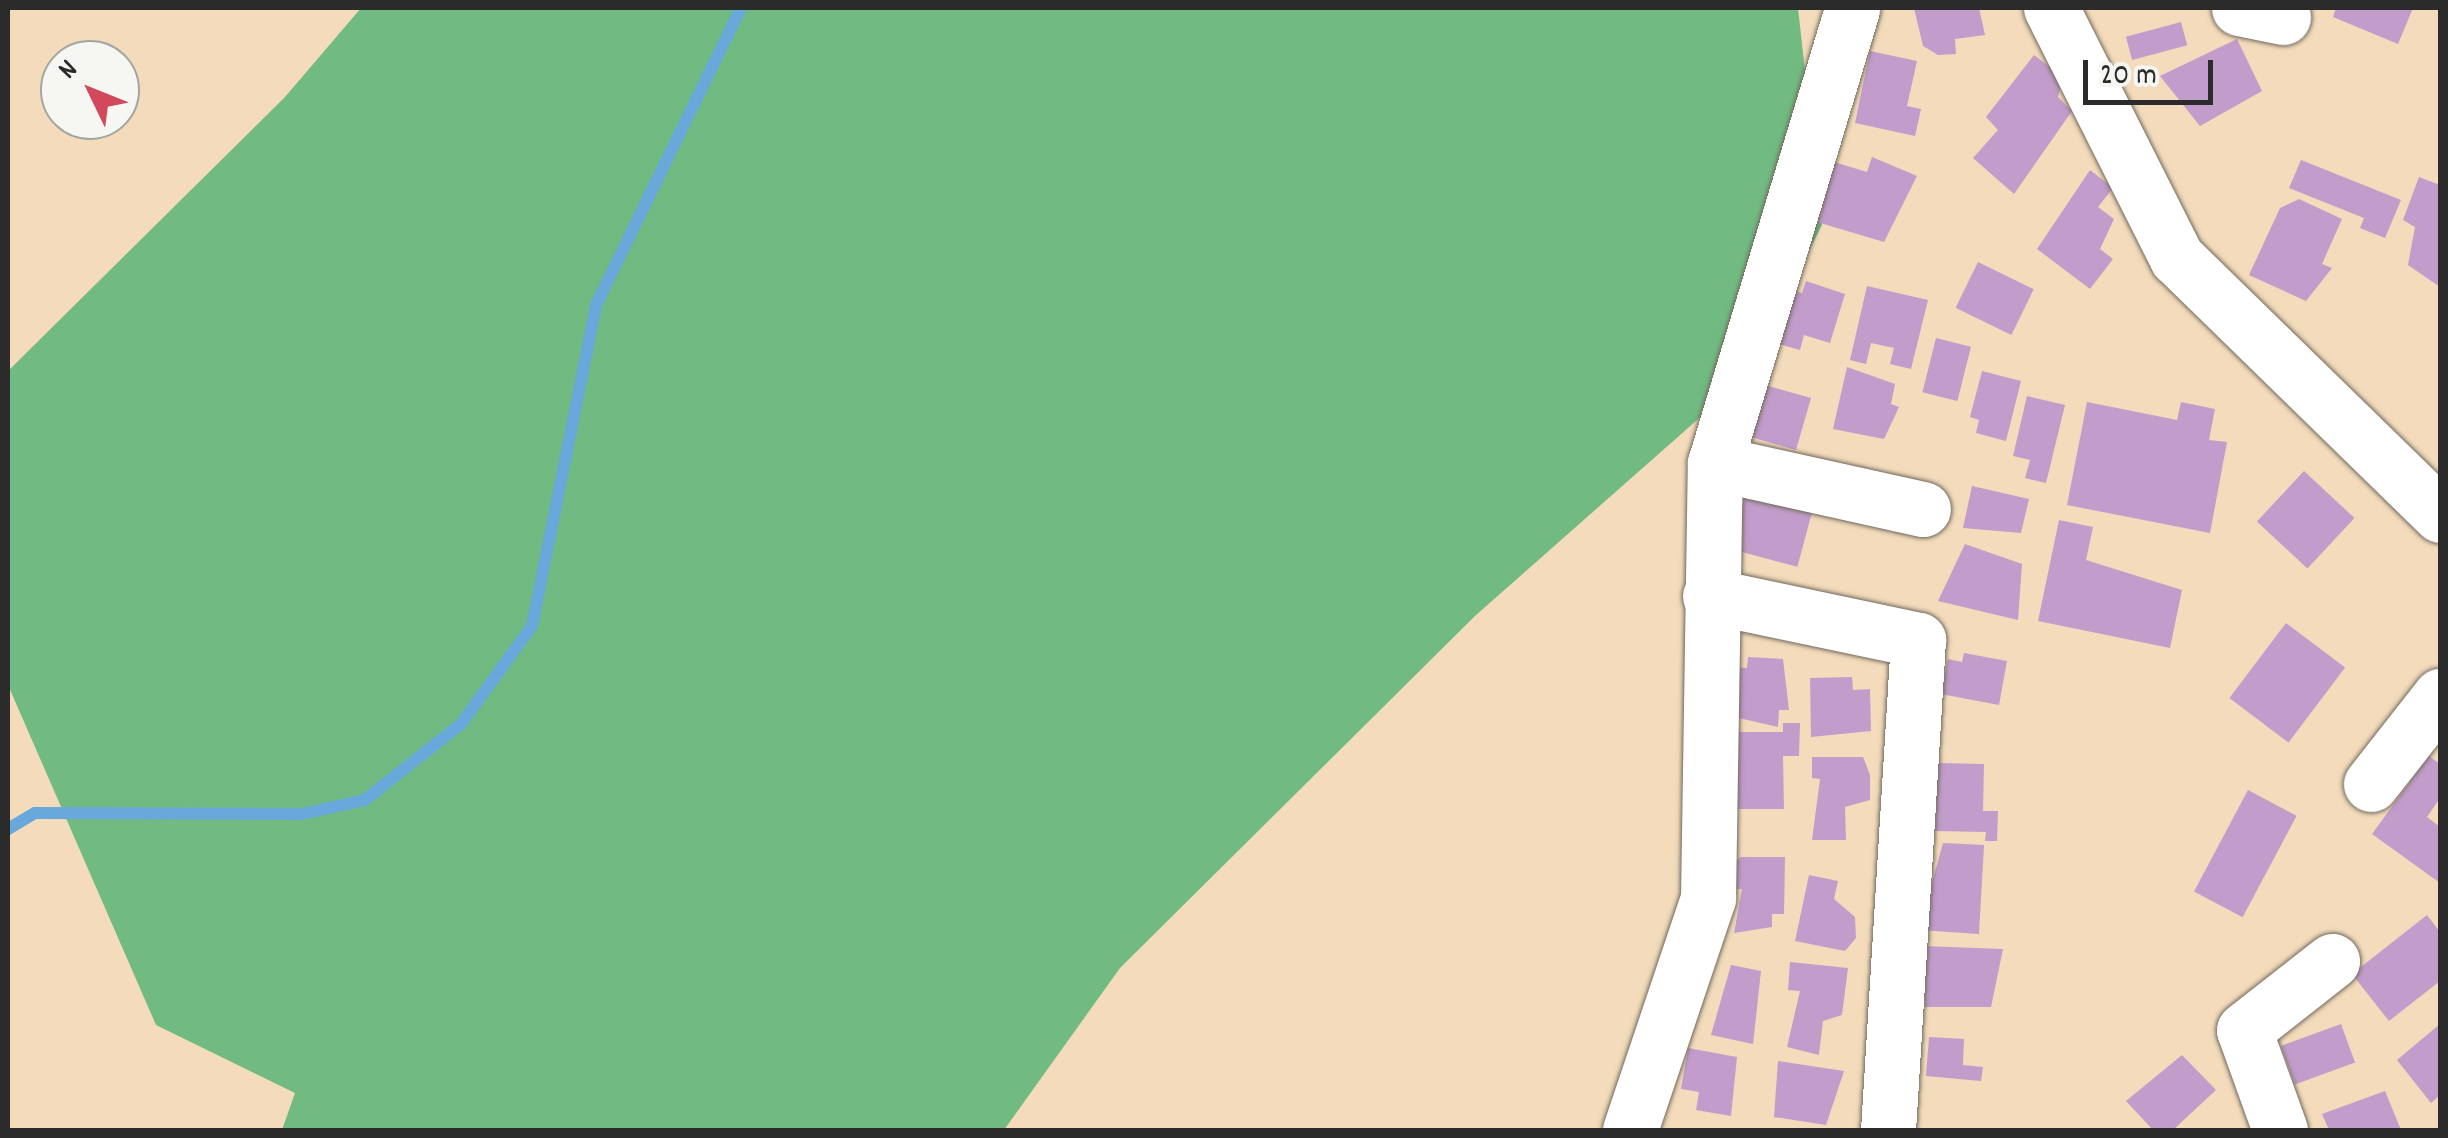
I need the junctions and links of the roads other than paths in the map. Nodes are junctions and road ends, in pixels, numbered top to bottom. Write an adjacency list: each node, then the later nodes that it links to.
1 (1852, 8): 3 (street)
2 (2070, 17): 4 (street)
3 (1715, 463): 5 (street); 6 (street)
4 (2434, 490)
5 (1922, 509)
6 (1710, 596): 10 (street); 11 (street)
7 (2440, 696): 8 (street)
8 (2371, 784)
9 (2332, 961): 12 (street)
10 (1630, 1130)
11 (1888, 1130)
12 (2280, 1130)

